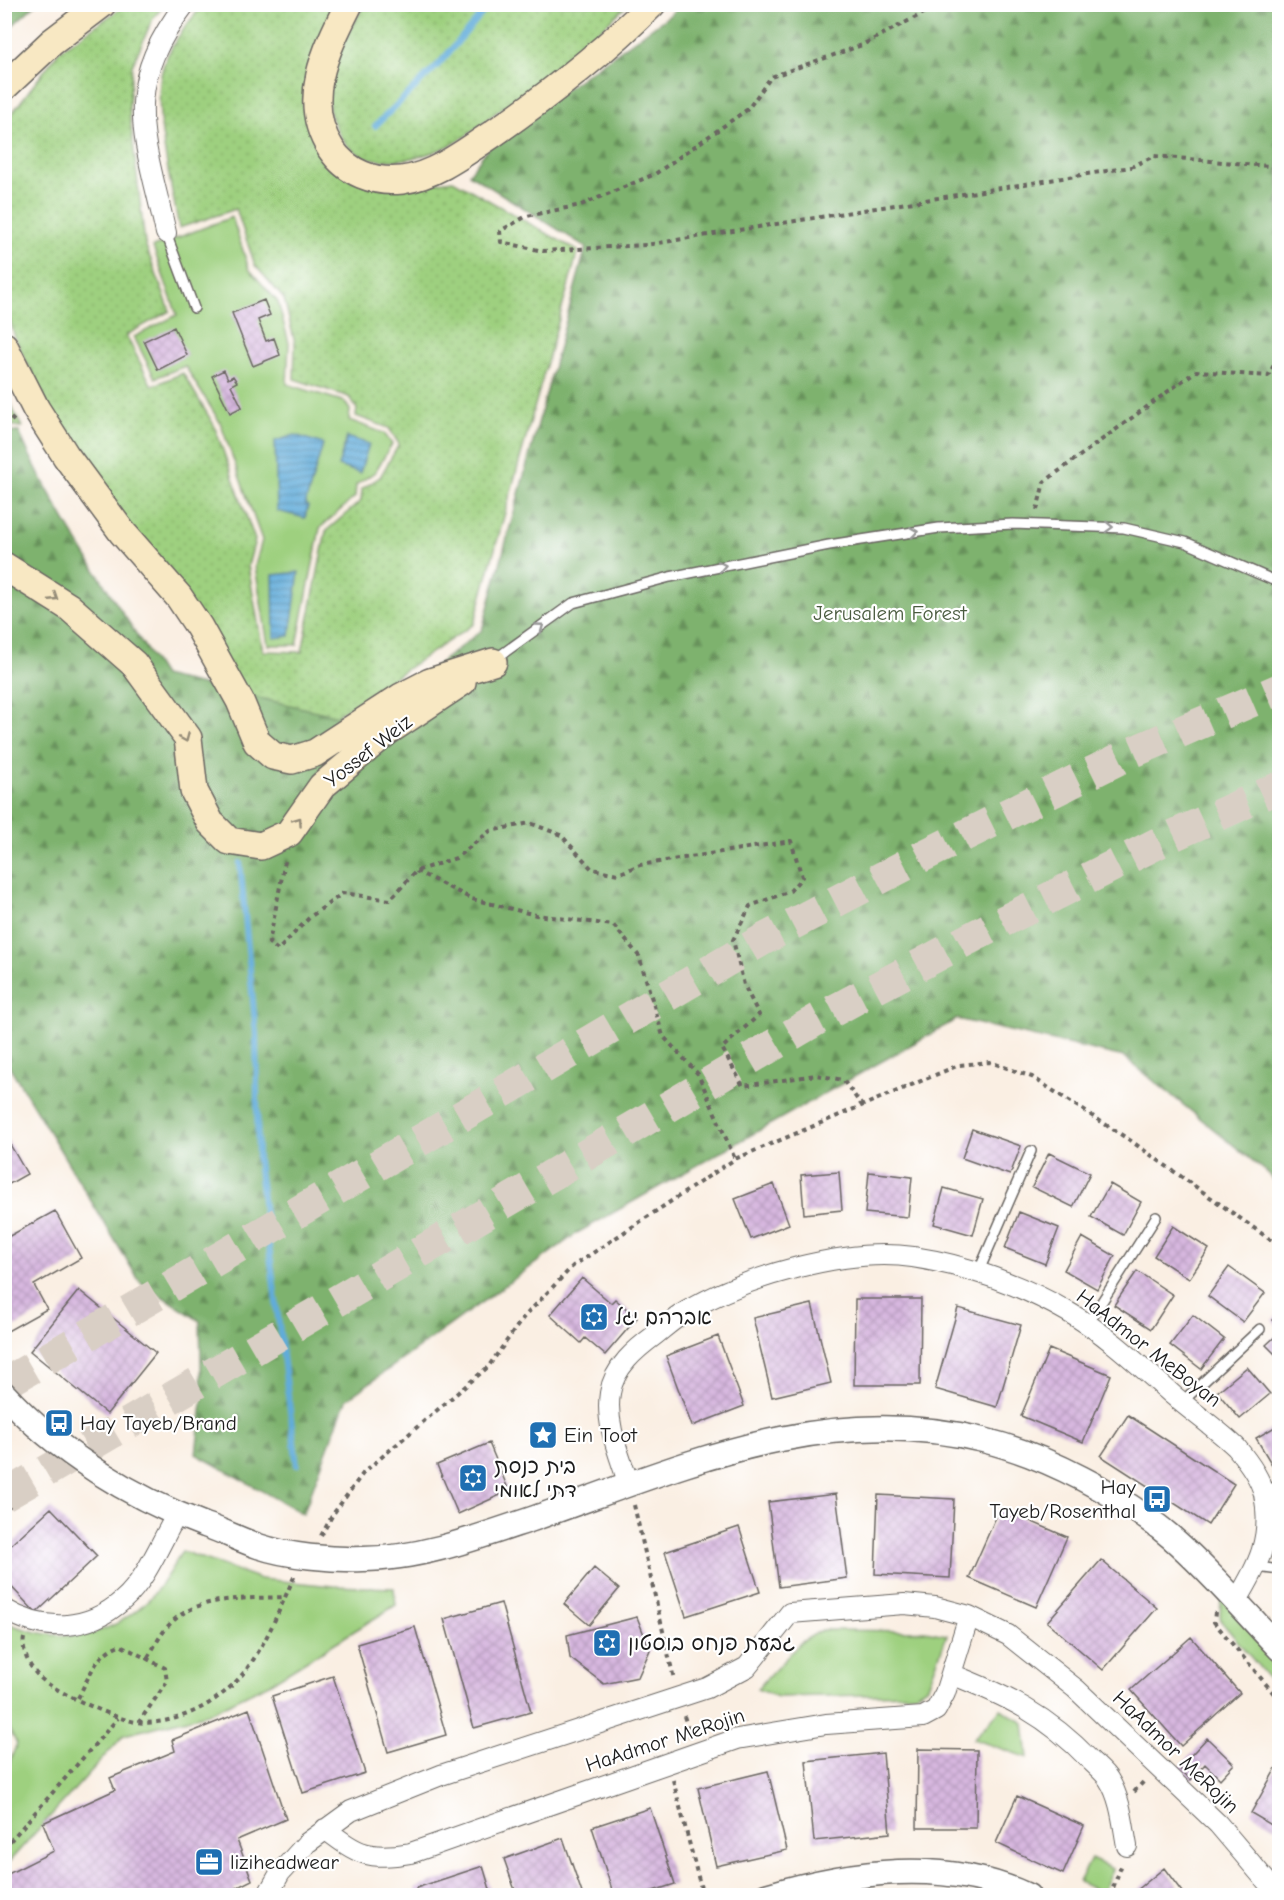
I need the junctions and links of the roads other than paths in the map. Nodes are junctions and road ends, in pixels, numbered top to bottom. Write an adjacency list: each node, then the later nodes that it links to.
1 (102, 4): 5 (main road)
2 (185, 4): 6 (street)
3 (349, 4): 4 (main road)
4 (652, 4)
5 (4, 87)
6 (166, 233): 7 (lane)
7 (194, 308)
8 (4, 346): 11 (main road)
9 (4, 566): 11 (main road, Yossef Weiz, one-way to 11)
10 (1280, 583): 11 (lane, one-way to 10)
11 (493, 662)
12 (1031, 1151): 14 (lane)
13 (1156, 1217): 15 (lane)
14 (978, 1273): 15 (street, HaAdmor MeBoyan); 19 (street, HaAdmor MeBoyan)
15 (1086, 1325): 18 (street, HaAdmor MeBoyan)
16 (1260, 1329): 18 (lane)
17 (4, 1394): 21 (street)
18 (1182, 1402): 20 (street, HaAdmor MeBoyan)
19 (629, 1485): 21 (street); 24 (street)
20 (1272, 1489): 22 (street, HaAdmor MeBoyan)
21 (177, 1514): 25 (street)
22 (1257, 1567): 23 (lane); 24 (street, HaAdmor MeBoyan)
23 (1280, 1570)
24 (1236, 1602): 27 (street)
25 (4, 1609)
26 (969, 1617): 28 (street, HaAdmor MeRojin); 29 (street, HaAdmor MeRojin); 34 (street, HaAdmor MeRojin)
27 (1280, 1649)
28 (951, 1674): 29 (street, HaAdmor MeRojin); 30 (street)
29 (325, 1829): 31 (street, HaAdmor MeRojin)
30 (1127, 1846)
31 (267, 1896)
32 (766, 1896): 33 (street)
33 (1028, 1896)
34 (1279, 1896)

